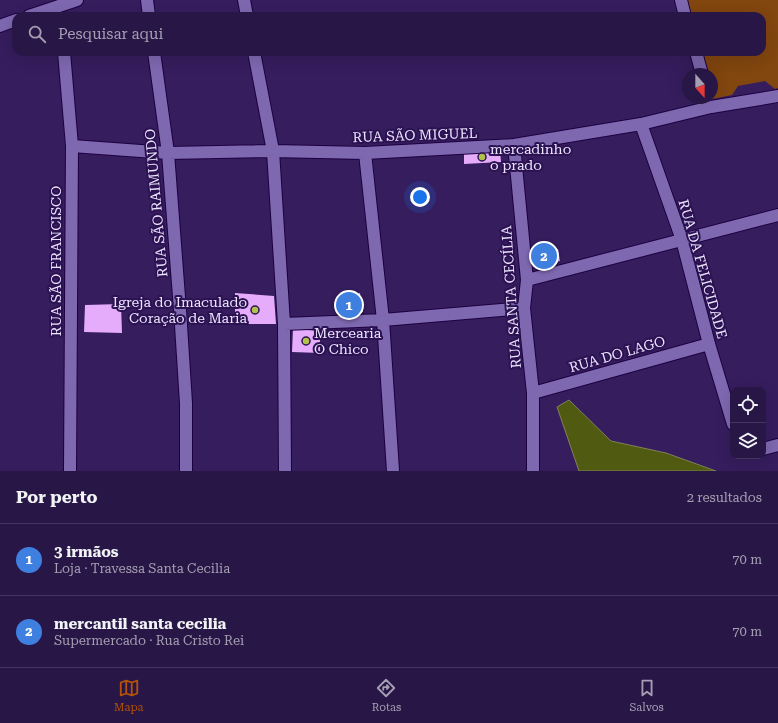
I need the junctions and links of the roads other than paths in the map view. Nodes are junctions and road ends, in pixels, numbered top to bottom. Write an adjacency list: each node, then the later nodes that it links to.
1 (77, 0): 5 (street)
2 (147, 0): 6 (street)
3 (244, 0): 7 (street)
4 (681, 0): 8 (street)
5 (60, 11)
6 (148, 12)
7 (246, 12)
8 (684, 12)
9 (12, 22): 10 (street)
10 (0, 26)
11 (64, 56): 21 (street, RUA SÃO FRANCISCO)
12 (155, 56): 23 (street, RUA SÃO RAIMUNDO)
13 (255, 56): 22 (street)
14 (697, 56): 15 (street)
15 (700, 68)
16 (778, 96): 17 (street, RUA SÃO MIGUEL)
17 (718, 101)
18 (704, 104): 19 (street, RUA SÃO MIGUEL)
19 (641, 124): 20 (street, RUA SÃO MIGUEL); 26 (street, RUA DA FELICIDADE)
20 (514, 145): 24 (street, RUA SÃO MIGUEL); 27 (street, RUA SANTA CECÍLIA)
21 (72, 146): 23 (street, RUA SÃO MIGUEL); 36 (street, RUA SÃO FRANCISCO)
22 (273, 151): 23 (street, RUA SÃO MIGUEL); 24 (street, RUA SÃO MIGUEL); 30 (street)
23 (168, 153): 37 (street, RUA SÃO RAIMUNDO)
24 (365, 153): 29 (street)
25 (778, 215): 26 (street)
26 (682, 240): 27 (street); 31 (street, RUA DA FELICIDADE)
27 (527, 280): 28 (street, RUA SANTA CECÍLIA)
28 (524, 308): 29 (street); 32 (street, RUA SANTA CECÍLIA)
29 (383, 320): 30 (street); 39 (street)
30 (284, 324): 38 (street)
31 (709, 344): 32 (street, RUA DO LAGO); 33 (street, RUA DA FELICIDADE)
32 (533, 393): 40 (street, RUA SANTA CECÍLIA)
33 (733, 423)
34 (778, 445): 35 (street)
35 (766, 448)
36 (70, 471)
37 (186, 471)
38 (285, 471)
39 (393, 471)
40 (533, 471)

